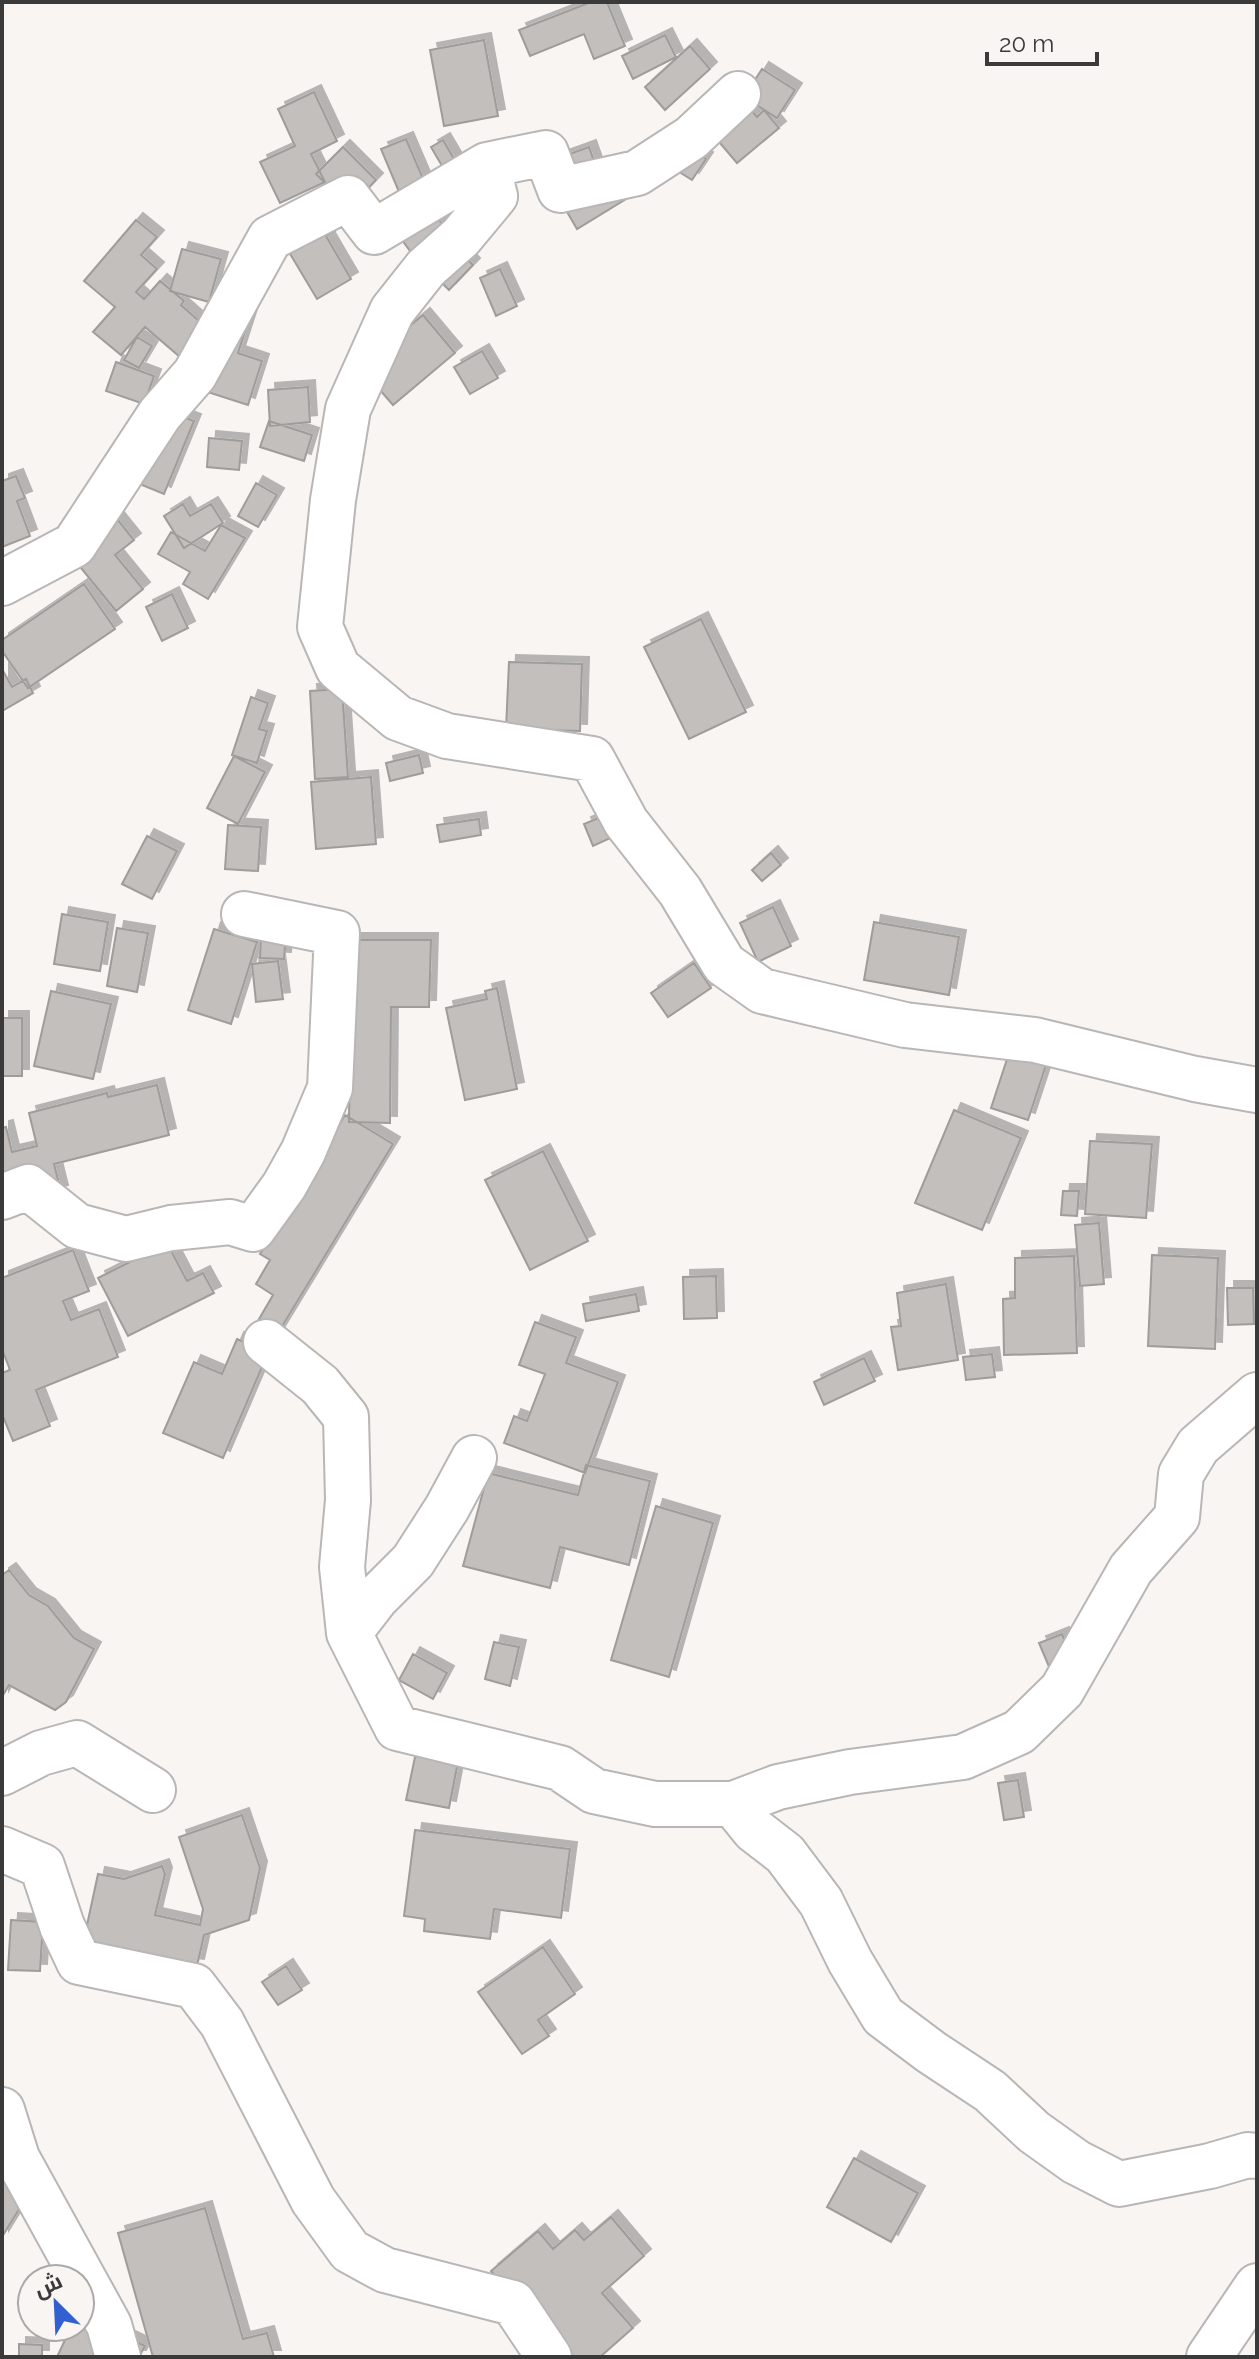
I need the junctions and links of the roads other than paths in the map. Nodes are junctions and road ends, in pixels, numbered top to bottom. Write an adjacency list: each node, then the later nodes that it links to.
1 (738, 94): 2 (street)
2 (487, 165): 3 (street); 5 (street)
3 (2, 583)
4 (244, 914): 6 (street)
5 (1257, 1090)
6 (2, 1197)
7 (266, 1342): 10 (street)
8 (1257, 1395): 13 (street)
9 (474, 1458): 10 (street)
10 (349, 1633): 13 (street)
11 (2, 1773): 12 (street)
12 (153, 1790)
13 (733, 1804): 16 (street)
14 (2, 1849): 19 (street)
15 (2, 2110): 18 (street)
16 (1257, 2156)
17 (1257, 2286): 20 (street)
18 (118, 2357)
19 (549, 2357)
20 (1209, 2357)

